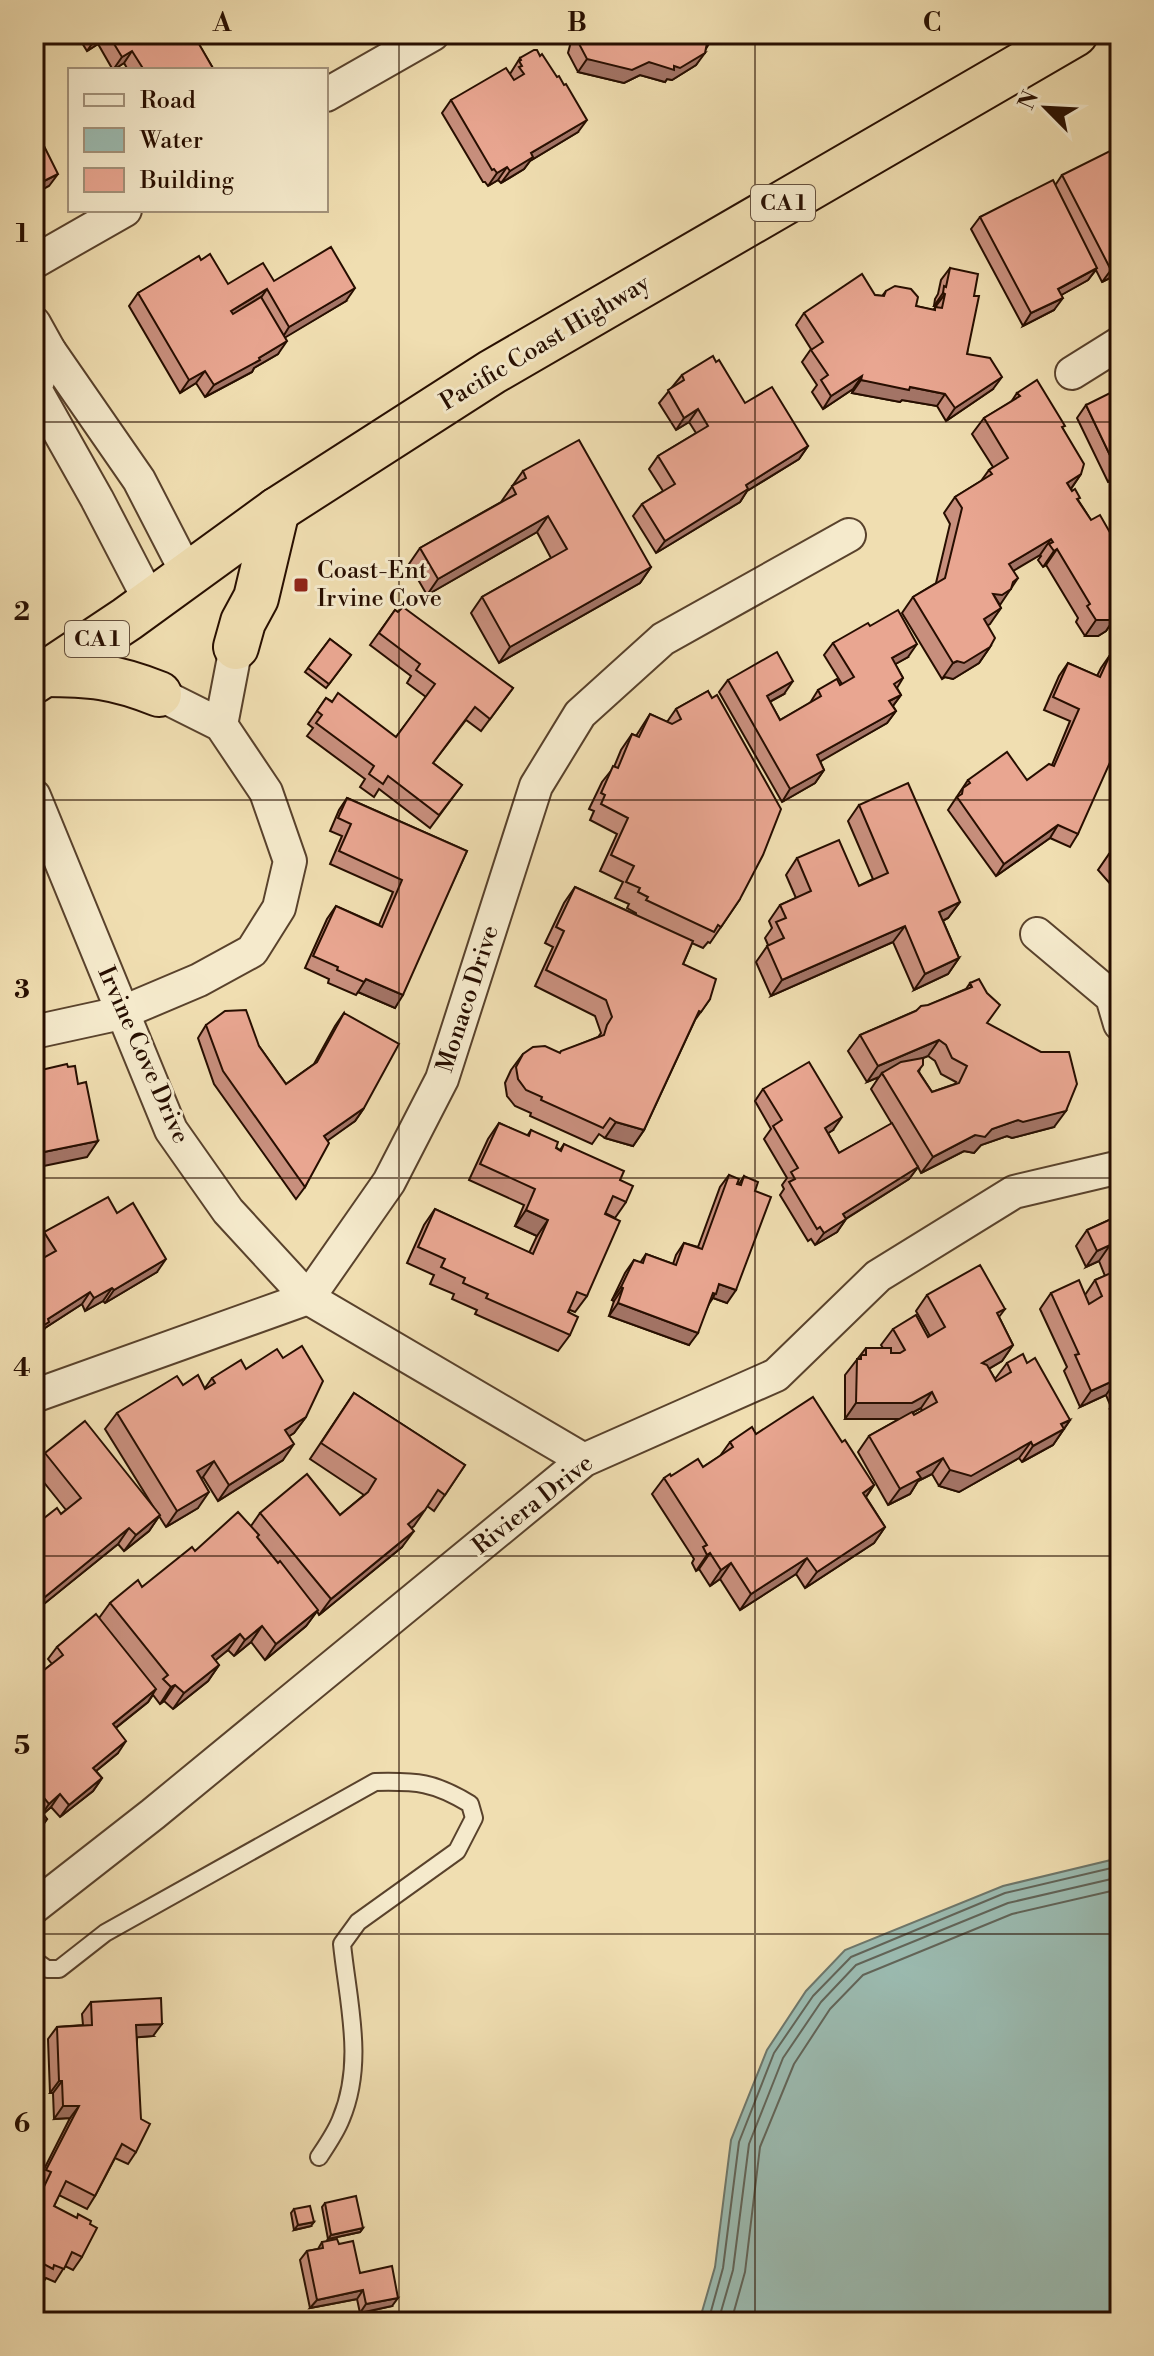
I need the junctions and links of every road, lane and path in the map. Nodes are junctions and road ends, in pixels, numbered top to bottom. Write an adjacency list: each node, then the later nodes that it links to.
1 (433, 34): 3 (street)
2 (1075, 34): 9 (highway, Pacific Coast Highway / CA 1)
3 (328, 94)
4 (122, 212): 5 (street)
5 (34, 262)
6 (42, 337): 11 (street); 12 (street, CA 1)
7 (1120, 343): 8 (street)
8 (1072, 373)
9 (277, 510): 11 (highway, Pacific Coast Highway / CA 1); 13 (highway)
10 (849, 535): 23 (street, Monaco Drive)
11 (188, 575): 12 (highway, Pacific Coast Highway / CA 1)
12 (150, 601): 14 (highway, Pacific Coast Highway / CA 1)
13 (236, 647): 16 (street)
14 (38, 677): 15 (highway, CA 1)
15 (159, 694): 16 (street, CA 1)
16 (221, 725): 19 (street)
17 (34, 796): 19 (street, Irvine Cove Drive)
18 (1037, 934): 20 (street)
19 (121, 1013): 21 (street); 23 (street, Irvine Cove Drive)
20 (1120, 1024)
21 (34, 1032)
22 (1120, 1167): 25 (street, Riviera Drive)
23 (308, 1298): 24 (street); 25 (street, Irvine Cove Drive)
24 (34, 1396)
25 (584, 1460): 26 (street, Riviera Drive)
26 (34, 1907)
27 (34, 1960): 28 (lane)
28 (319, 2157)

